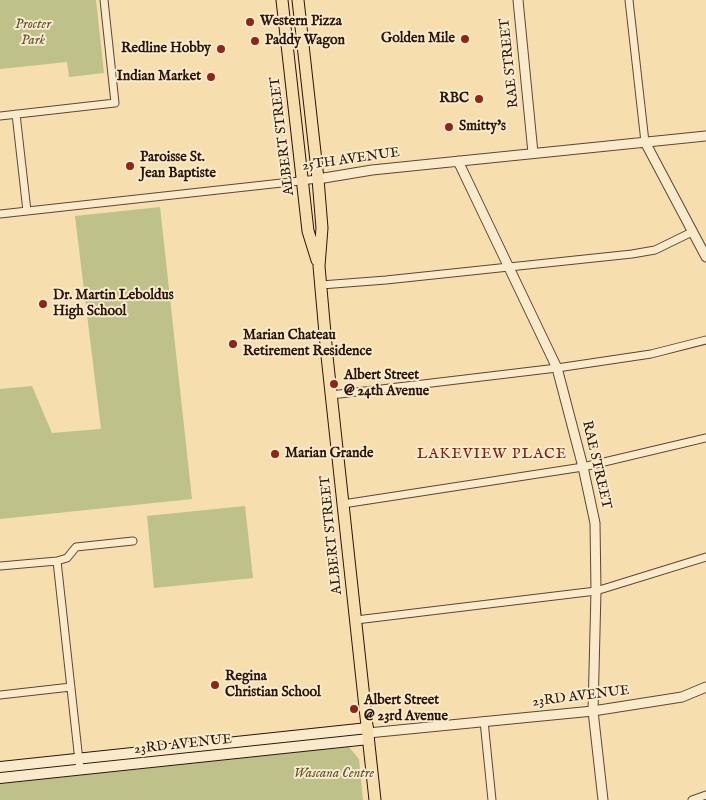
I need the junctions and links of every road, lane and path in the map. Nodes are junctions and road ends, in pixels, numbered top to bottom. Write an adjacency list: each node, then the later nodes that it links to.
1 (104, 0): 6 (street)
2 (282, 0): 13 (main road, ALBERT STREET)
3 (298, 0): 12 (main road, ALBERT STREET)
4 (518, 0): 10 (street, RAE STREET)
5 (629, 0): 9 (street)
6 (16, 114): 7 (street); 14 (street)
7 (0, 116)
8 (706, 136): 9 (street, 25TH AVENUE)
9 (645, 142): 10 (street, 25TH AVENUE); 16 (street)
10 (533, 153): 11 (street, 25TH AVENUE)
11 (458, 161): 12 (street, 25TH AVENUE); 19 (street, RAE STREET)
12 (318, 178): 13 (street, 25TH AVENUE); 18 (main road, ALBERT STREET)
13 (304, 180): 14 (street, 25TH AVENUE); 18 (main road, ALBERT STREET)
14 (26, 211): 15 (street, 25TH AVENUE)
15 (0, 214)
16 (692, 232): 17 (street); 19 (street)
17 (706, 257)
18 (319, 266): 20 (main road, ALBERT STREET)
19 (509, 266): 20 (street); 22 (street, RAE STREET)
20 (321, 285): 23 (main road, ALBERT STREET)
21 (706, 340): 22 (street)
22 (557, 368): 23 (street); 25 (street, RAE STREET)
23 (331, 395): 26 (main road, ALBERT STREET)
24 (706, 438): 25 (street)
25 (584, 467): 26 (street); 31 (street, RAE STREET)
26 (343, 504): 32 (main road, ALBERT STREET)
27 (133, 541): 29 (street)
28 (706, 557): 31 (street)
29 (57, 561): 30 (street); 33 (street)
30 (0, 566)
31 (596, 591): 32 (street); 36 (street, RAE STREET)
32 (356, 620): 38 (main road, ALBERT STREET)
33 (71, 687): 35 (street); 39 (street)
34 (706, 687): 36 (street, 23RD AVENUE)
35 (0, 695)
36 (593, 711): 37 (street, 23RD AVENUE); 46 (street, RAE STREET)
37 (484, 721): 38 (street, 23RD AVENUE); 45 (street)
38 (368, 733): 39 (main road, 23RD AVENUE); 41 (main road, 23RD AVENUE); 44 (main road, ALBERT STREET)
39 (79, 759): 40 (main road, 23RD AVENUE); 41 (street)
40 (0, 767)
41 (80, 770): 42 (main road, 23RD AVENUE)
42 (0, 778)
43 (706, 794): 47 (street)
44 (375, 800)
45 (492, 800)
46 (602, 800)
47 (692, 800)

